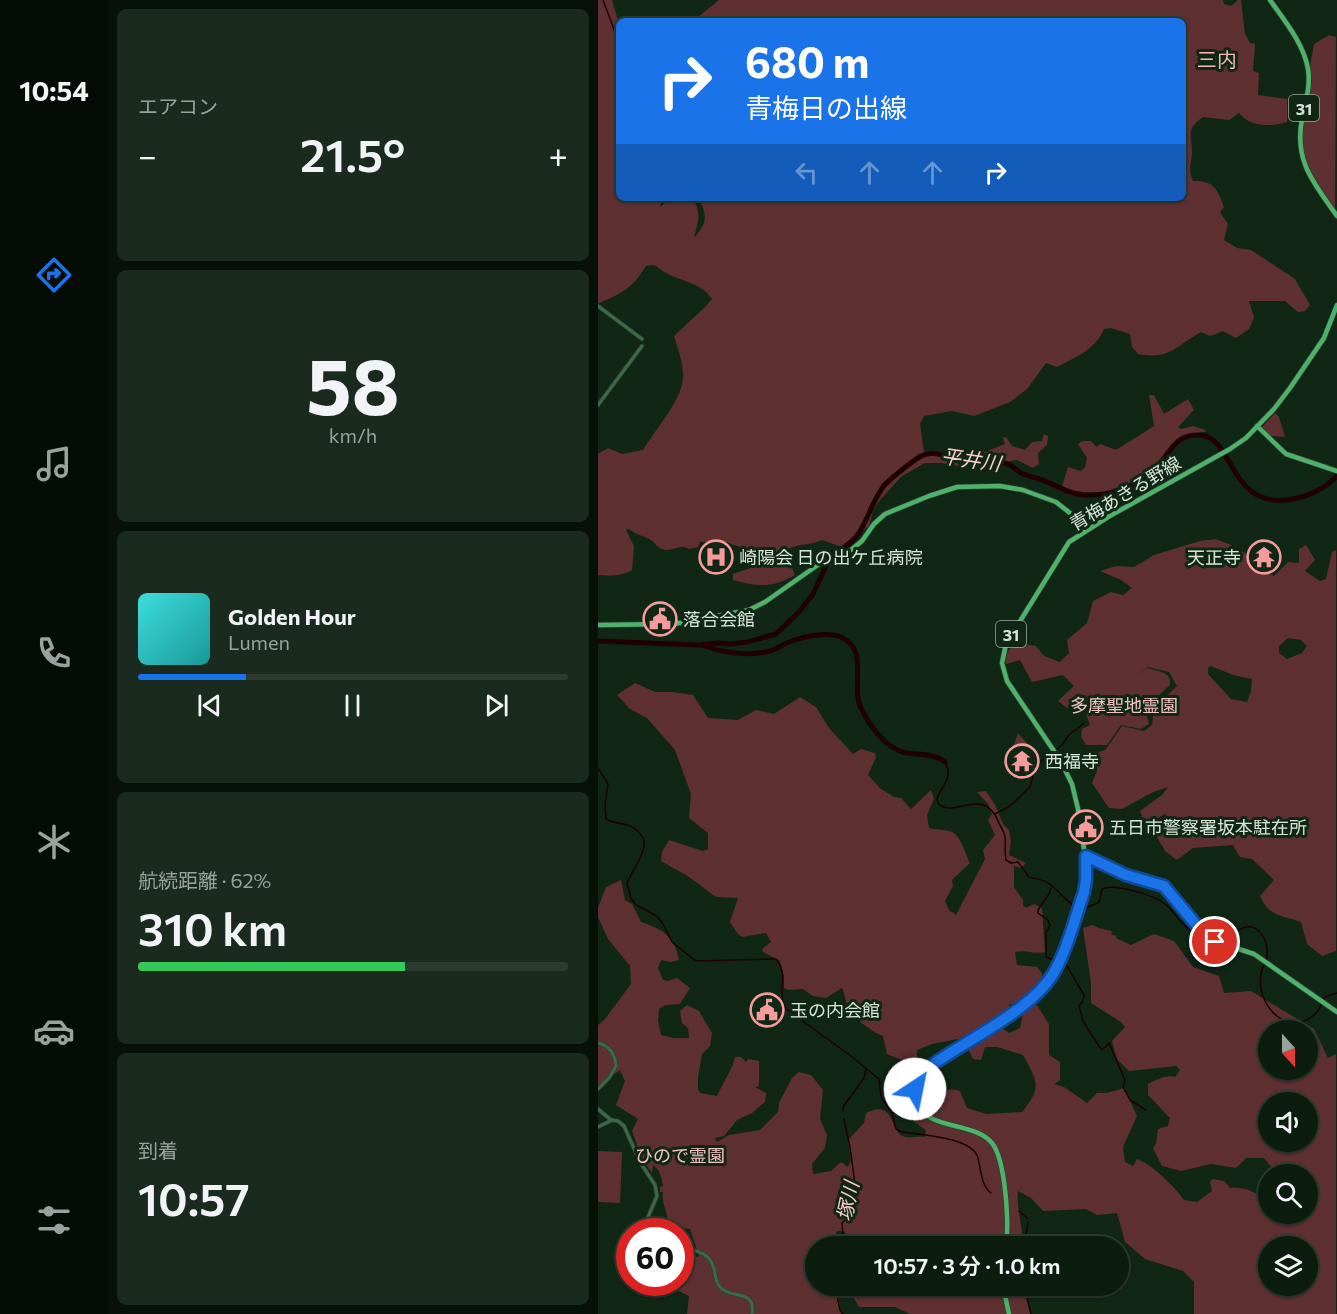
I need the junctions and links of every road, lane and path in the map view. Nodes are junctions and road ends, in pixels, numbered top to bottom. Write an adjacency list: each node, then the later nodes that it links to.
1 (1270, 0): 2 (main road, 31)
2 (1336, 216)
3 (1336, 305): 8 (main road, 青梅あきる野線 / 31)
4 (598, 306): 5 (street)
5 (642, 339)
6 (642, 346): 7 (street)
7 (598, 405)
8 (1258, 426): 9 (main road); 10 (main road, 青梅あきる野線 / 31)
9 (1335, 471)
10 (1089, 528): 11 (main road); 12 (main road, 青梅あきる野線 / 31)
11 (598, 625)
12 (1086, 856): 13 (main road); 20 (main road, 青梅あきる野線 / 31)
13 (1336, 1012)
14 (598, 1043): 15 (street)
15 (598, 1089)
16 (598, 1109): 17 (street)
17 (611, 1120): 18 (street); 19 (street)
18 (598, 1127)
19 (648, 1218)
20 (1007, 1236)
21 (694, 1251): 23 (street)
22 (1005, 1296): 24 (main road)
23 (752, 1314)
24 (1009, 1314)

